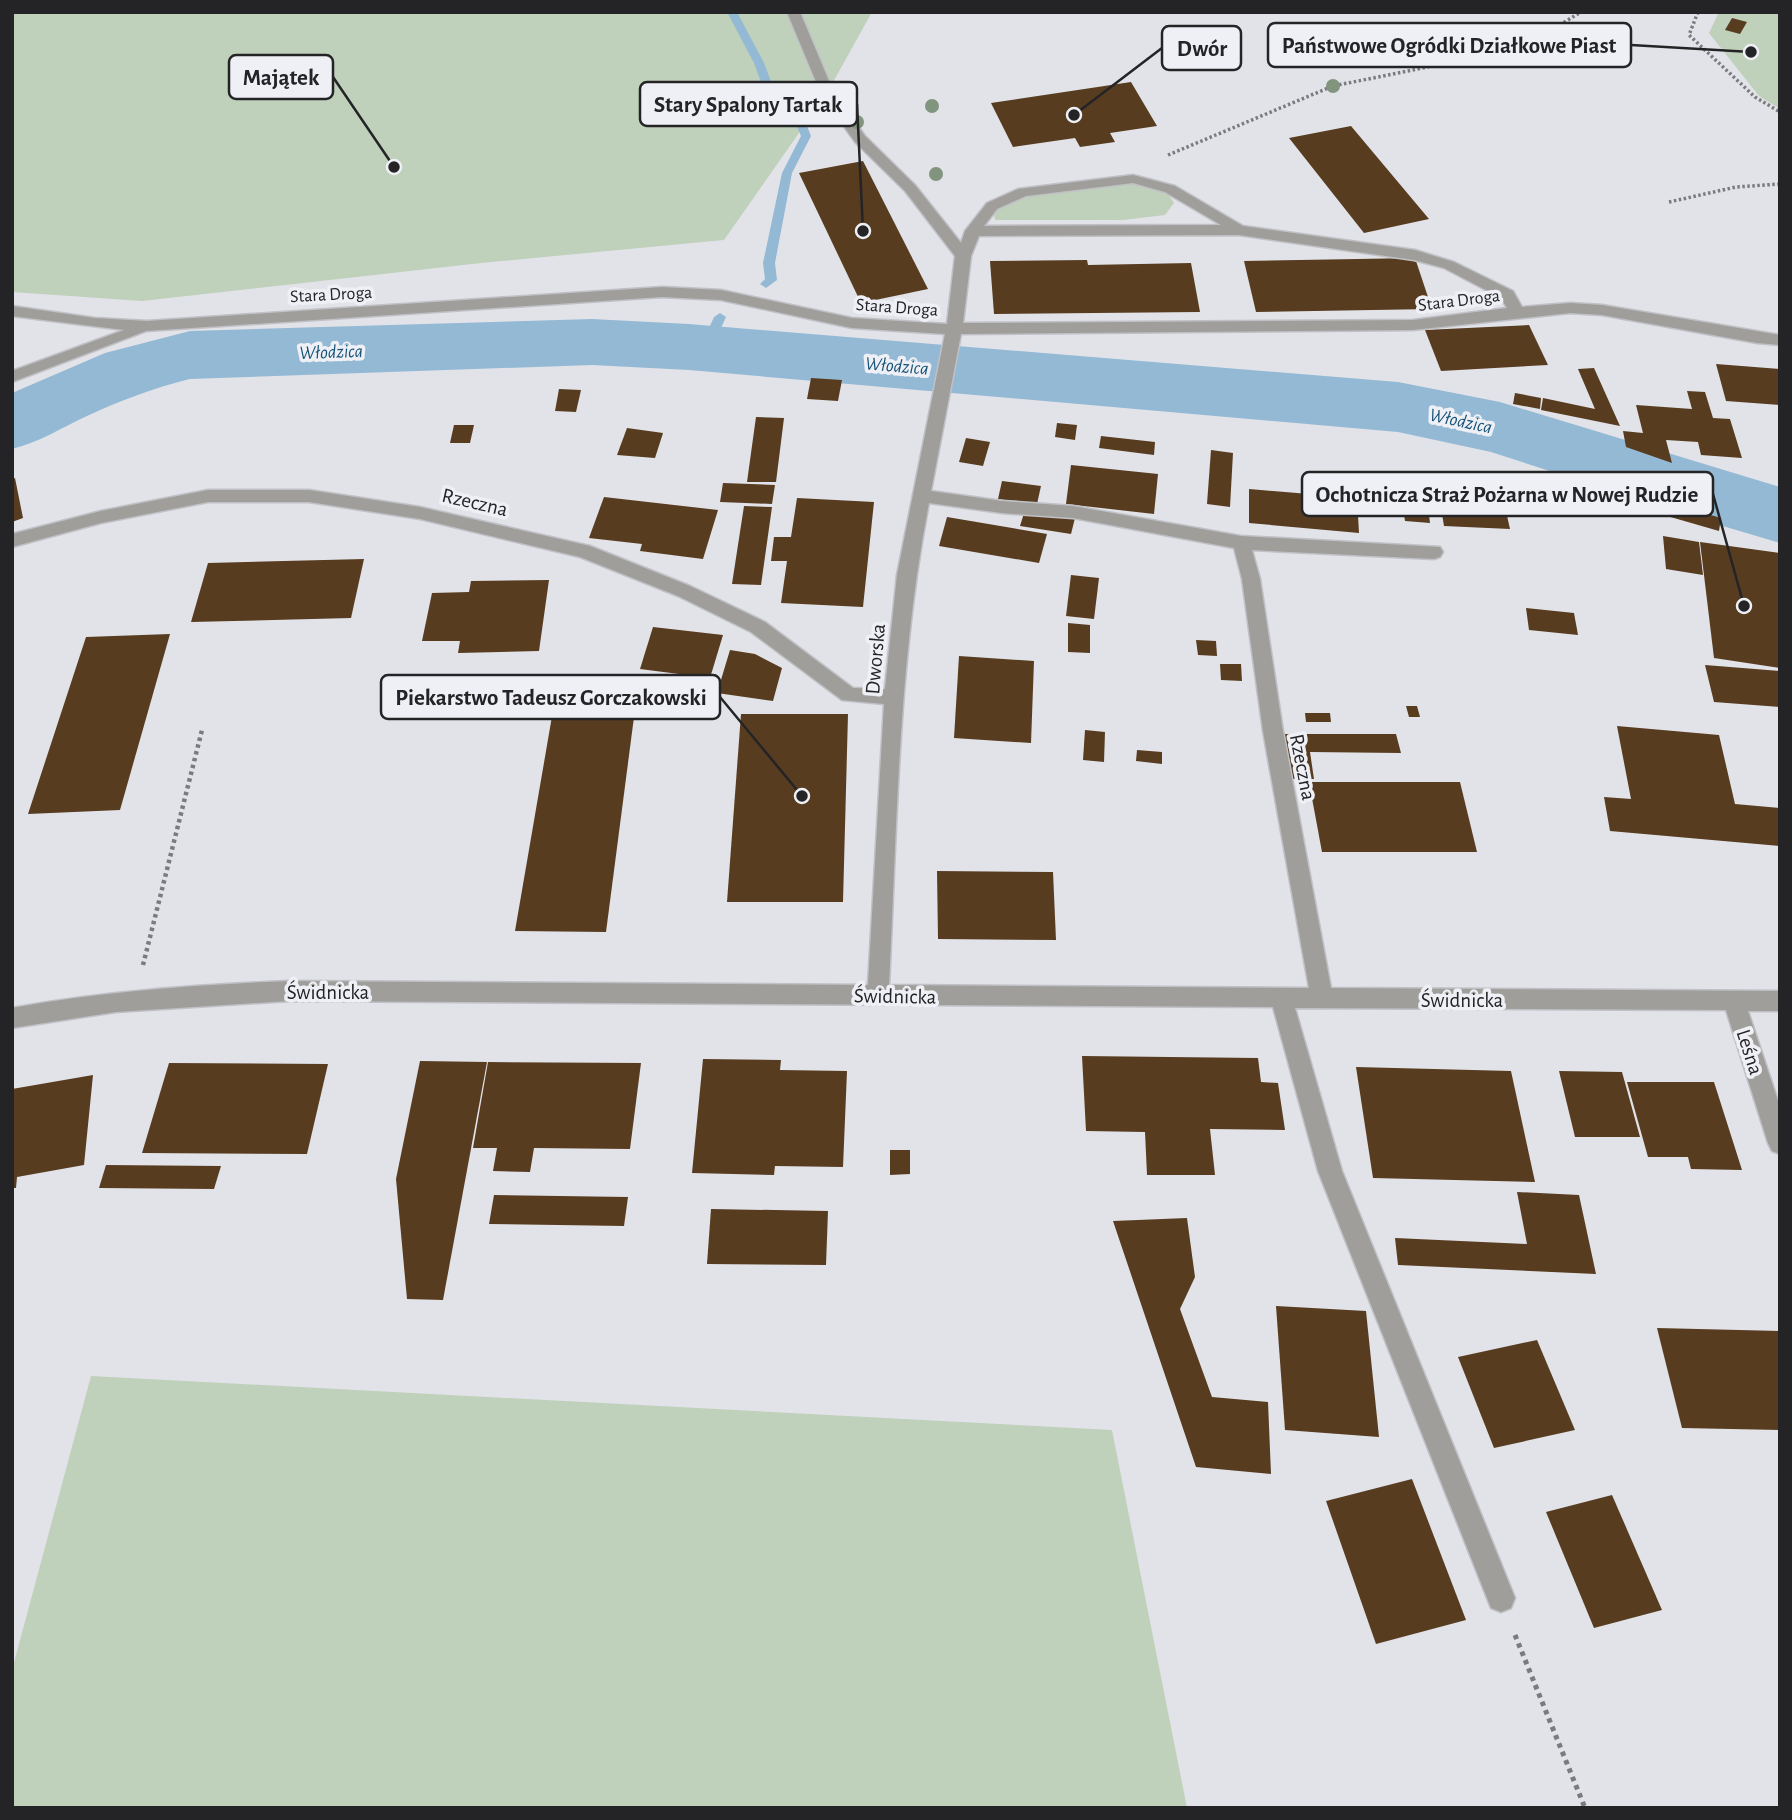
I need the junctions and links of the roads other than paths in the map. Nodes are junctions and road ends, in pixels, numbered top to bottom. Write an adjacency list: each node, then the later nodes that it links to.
1 (793, 12): 4 (street)
2 (1239, 230): 3 (street); 3 (street); 6 (street)
3 (973, 231): 4 (street, Dworska)
4 (963, 257): 8 (street, Dworska)
5 (12, 311): 7 (street, Stara Droga)
6 (1517, 312): 8 (street, Stara Droga); 9 (street, Stara Droga)
7 (147, 326): 8 (street, Stara Droga); 10 (street)
8 (952, 338): 11 (street, Dworska)
9 (1780, 340)
10 (12, 377)
11 (921, 496): 13 (street); 15 (street, Dworska)
12 (12, 541): 15 (street, Rzeczna)
13 (1241, 543): 14 (street); 18 (street, Rzeczna)
14 (1434, 552)
15 (894, 697): 16 (street, Dworska)
16 (878, 996): 17 (street, Świdnicka); 21 (street, Świdnicka)
17 (1282, 999): 18 (street, Świdnicka); 23 (street)
18 (1322, 999): 19 (street, Świdnicka)
19 (1734, 1001): 20 (street, Świdnicka); 22 (street, Leśna)
20 (1780, 1001)
21 (12, 1018)
22 (1780, 1143)
23 (1501, 1598)

